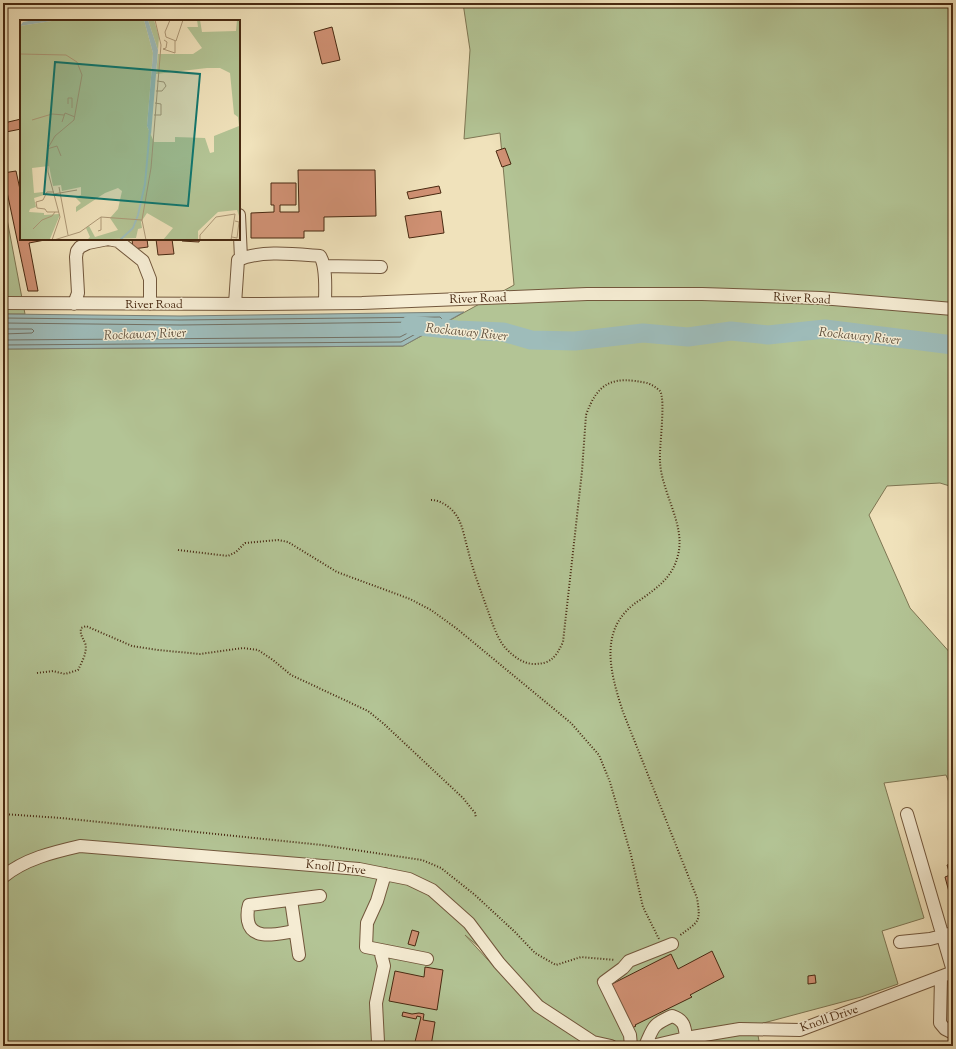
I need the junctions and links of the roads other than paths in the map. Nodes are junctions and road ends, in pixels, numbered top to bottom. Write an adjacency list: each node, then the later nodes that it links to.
1 (240, 236): 4 (street)
2 (103, 240): 9 (street)
3 (113, 240): 10 (street)
4 (241, 258): 5 (street); 11 (street)
5 (324, 266): 6 (street); 8 (street)
6 (381, 267)
7 (3, 303): 9 (street, River Road)
8 (326, 303): 11 (street, River Road); 12 (street, River Road)
9 (74, 304): 10 (street, River Road)
10 (150, 304): 11 (street, River Road)
11 (235, 304)
12 (953, 310)
13 (907, 814): 19 (street)
14 (385, 874): 15 (street, Knoll Drive); 22 (street); 30 (street, Knoll Drive)
15 (3, 877)
16 (320, 896): 17 (street)
17 (291, 900): 18 (street); 18 (street)
18 (296, 931): 23 (street)
19 (948, 934): 20 (street); 25 (street)
20 (900, 942)
21 (666, 946): 31 (street)
22 (380, 950): 24 (street); 29 (street)
23 (299, 955)
24 (427, 959)
25 (953, 972): 26 (street, Knoll Drive)
26 (941, 977): 27 (street); 28 (street, Knoll Drive)
27 (953, 1033)
28 (686, 1038): 32 (street); 33 (street, Knoll Drive)
29 (380, 1046)
30 (611, 1046)
31 (632, 1046)
32 (645, 1046)
33 (652, 1046)

